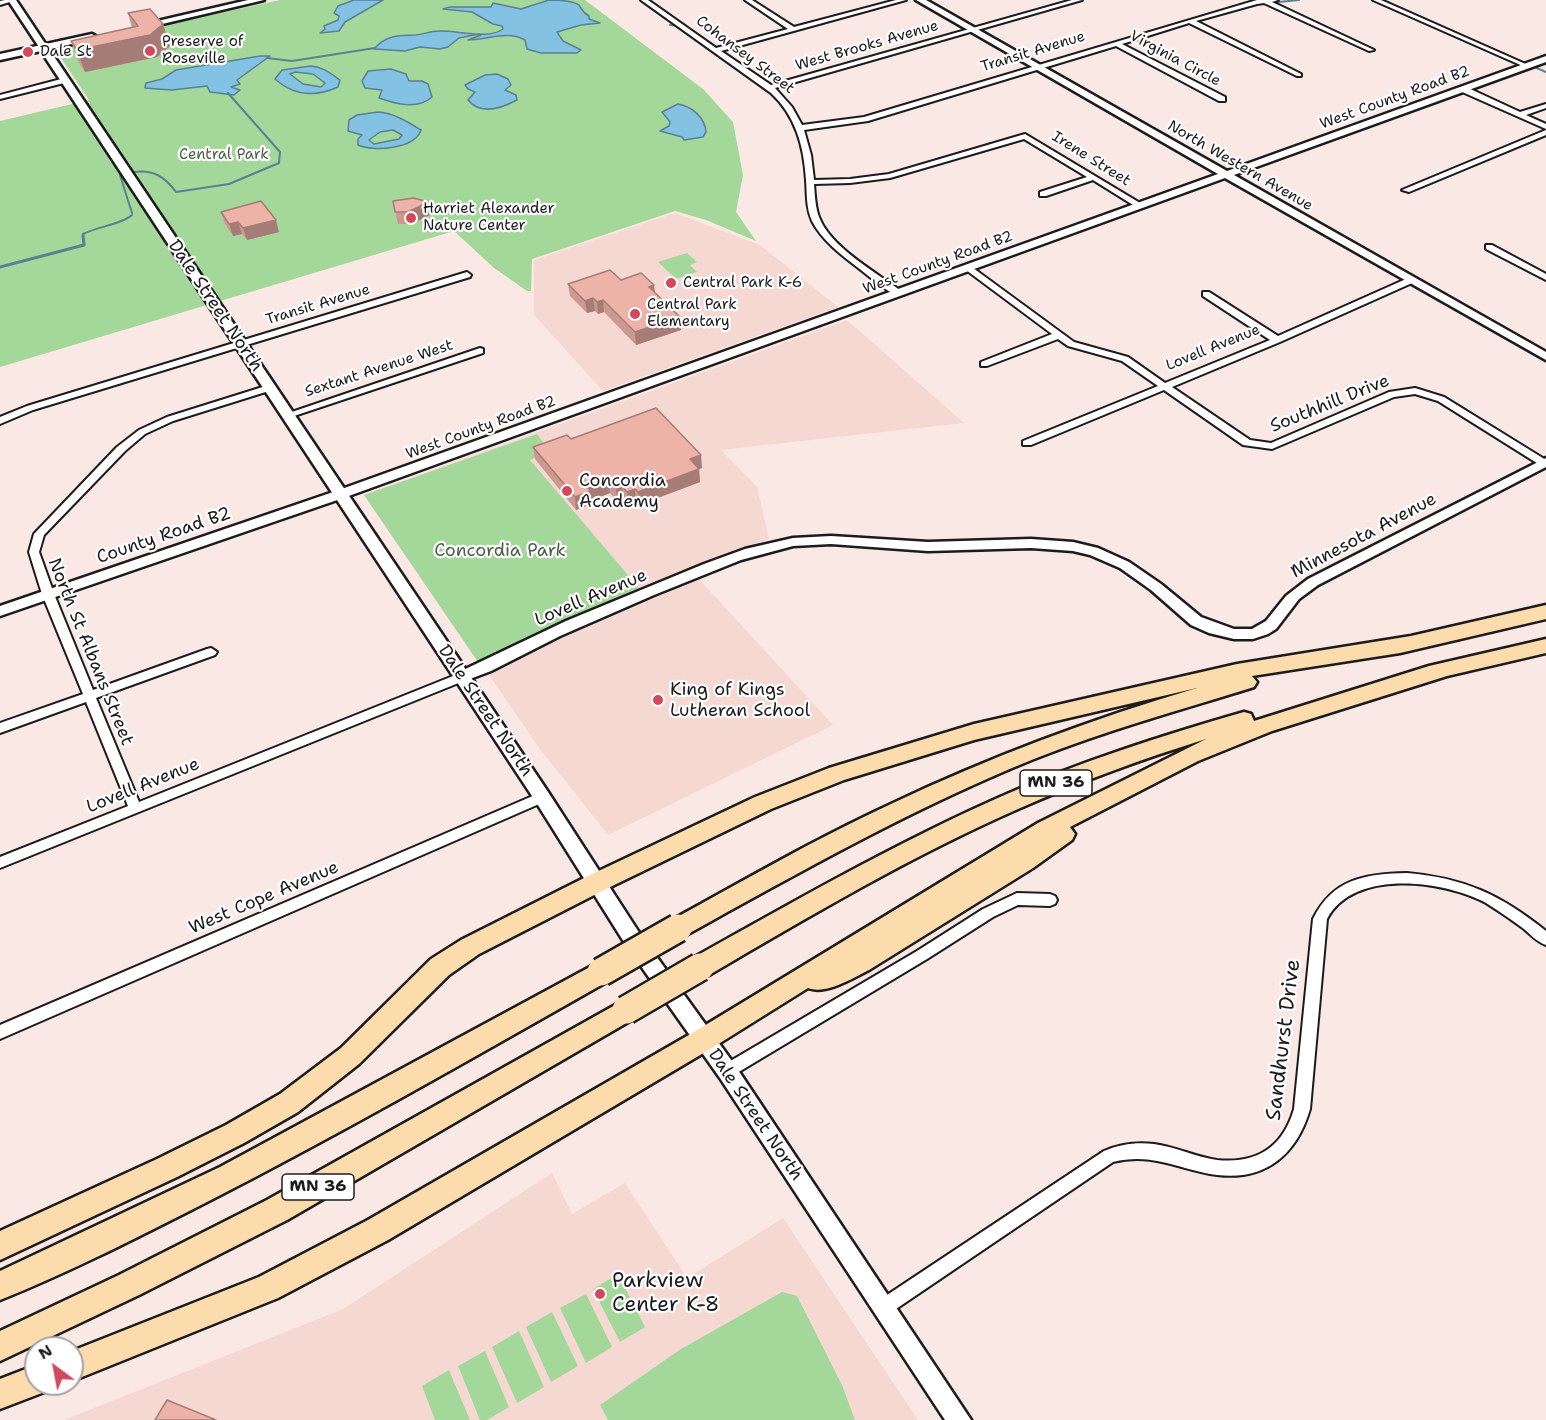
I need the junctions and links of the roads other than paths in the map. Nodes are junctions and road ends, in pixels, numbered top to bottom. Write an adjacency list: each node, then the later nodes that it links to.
1 (13, 0): 11 (street); 18 (street, Dale Street North)
2 (260, 0): 13 (main road)
3 (644, 0): 19 (street, Cohansey Street)
4 (747, 0): 14 (street)
5 (903, 0): 14 (street)
6 (920, 0): 15 (street, North Western Avenue)
7 (1079, 0): 15 (street, West Brooks Avenue)
8 (1275, 0): 10 (street, Transit Avenue)
9 (1376, 0): 23 (street)
10 (1263, 1): 12 (street, Transit Avenue); 20 (street)
11 (0, 3)
12 (1190, 21): 17 (street, Transit Avenue); 25 (street)
13 (129, 29)
14 (793, 29): 19 (street)
15 (972, 30): 24 (street, North Western Avenue); 27 (street, West Brooks Avenue)
16 (107, 34): 18 (main road)
17 (1116, 43): 24 (street, Transit Avenue); 30 (street, Virginia Circle)
18 (44, 48): 21 (main road); 26 (main road, Dale Street North)
19 (715, 50): 27 (street, Cohansey Street)
20 (1371, 50)
21 (0, 57)
22 (1546, 59): 23 (street, West County Road B2)
23 (1527, 66): 28 (street, West County Road B2)
24 (1036, 67): 33 (street, Transit Avenue); 36 (street, North Western Avenue)
25 (1299, 75)
26 (65, 80): 29 (street); 51 (main road, Dale Street North)
27 (769, 88): 33 (street, Cohansey Street)
28 (1463, 89): 32 (street); 36 (street, West County Road B2)
29 (0, 98)
30 (1222, 99)
31 (1546, 106): 32 (street)
32 (1518, 115): 34 (street)
33 (799, 128): 38 (street, Cohansey Street)
34 (1546, 128)
35 (1546, 132): 39 (street)
36 (1227, 175): 41 (street, West County Road B2); 46 (street, North Western Avenue)
37 (1094, 177): 38 (street, Irene Street); 40 (street); 41 (street, Irene Street)
38 (810, 182): 47 (street, Cohansey Street)
39 (1406, 190)
40 (1043, 194)
41 (1141, 206): 43 (street, West County Road B2)
42 (1489, 247): 45 (street)
43 (969, 268): 47 (street, West County Road B2); 49 (street)
44 (467, 275): 51 (street, Transit Avenue)
45 (1546, 277)
46 (1409, 281): 50 (street, Lovell Avenue); 53 (street, North Western Avenue)
47 (898, 293): 61 (street, West County Road B2)
48 (1206, 294): 50 (street)
49 (1059, 335): 54 (street); 55 (street)
50 (1276, 340): 55 (street, Lovell Avenue)
51 (241, 345): 56 (main road, Dale Street North); 58 (street, Transit Avenue)
52 (480, 351): 57 (street, Sextant Avenue West)
53 (1546, 357)
54 (984, 364)
55 (1164, 386): 59 (street, Lovell Avenue); 60 (street, Southhill Drive)
56 (269, 388): 57 (main road, Dale Street North); 62 (street, North St Albans Street)
57 (288, 415): 61 (main road, Dale Street North)
58 (3, 419)
59 (1028, 443)
60 (1545, 463): 65 (street, Minnesota Avenue)
61 (340, 495): 62 (street, County Road B2); 70 (main road, Dale Street North)
62 (48, 594): 63 (street, County Road B2); 71 (street, North St Albans Street)
63 (0, 611)
64 (1546, 612): 66 (highway, MN 36)
65 (1207, 627): 70 (street, Lovell Avenue)
66 (1414, 643): 76 (highway); 83 (highway, MN 36, bridge)
67 (1546, 646): 69 (highway, MN 36)
68 (211, 652): 71 (street)
69 (1440, 670): 80 (highway); 85 (highway, MN 36, bridge)
70 (462, 677): 73 (main road, Dale Street North); 74 (street, Lovell Avenue)
71 (89, 695): 72 (street); 74 (street, North St Albans Street)
72 (0, 728)
73 (543, 797): 76 (main road, Dale Street North); 79 (street, West Cope Avenue)
74 (135, 808): 75 (street, Lovell Avenue)
75 (0, 863)
76 (596, 883): 80 (main road, Dale Street North); 82 (highway)
77 (1050, 900): 81 (street)
78 (1546, 939): 84 (street, Sandhurst Drive)
79 (0, 1032)
80 (703, 1040): 81 (main road, Dale Street North); 86 (highway)
81 (727, 1071): 84 (main road, Dale Street North)
82 (8, 1240)
83 (0, 1286)
84 (884, 1307): 89 (main road, Dale Street North)
85 (0, 1346)
86 (84, 1361)
87 (24, 1385): 88 (highway)
88 (0, 1394)
89 (959, 1420)

